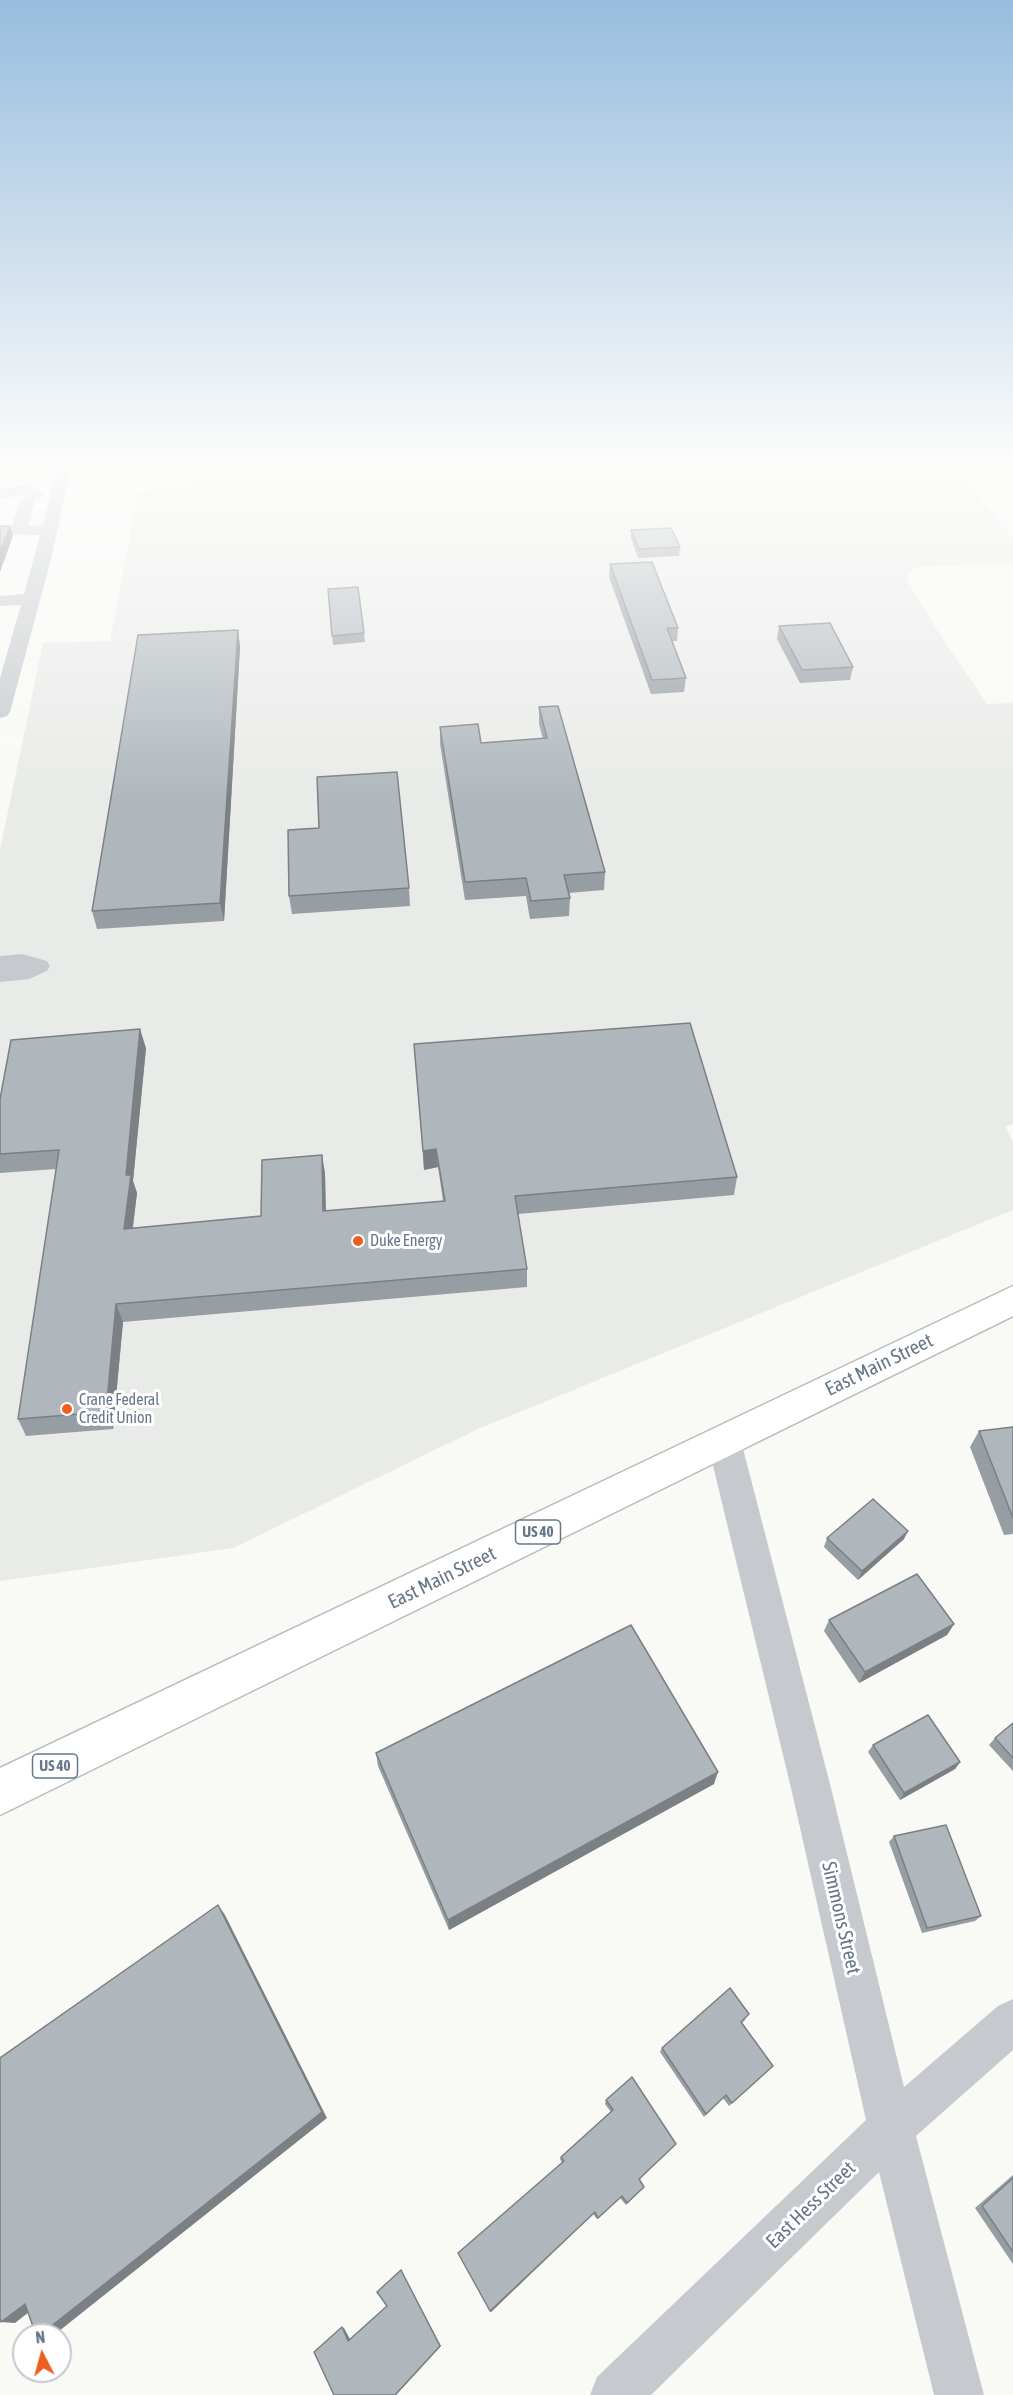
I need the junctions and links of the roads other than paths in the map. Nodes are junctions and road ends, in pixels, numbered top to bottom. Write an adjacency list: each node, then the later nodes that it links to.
1 (38, 574): 2 (street)
2 (31, 599): 3 (street); 4 (street)
3 (0, 601)
4 (0, 712)
5 (0, 964): 6 (street)
6 (0, 974)
7 (1013, 1300): 8 (main road, East Main Street / US 40)
8 (724, 1441): 9 (main road, East Main Street / US 40); 11 (street, Simmons Street)
9 (0, 1792)
10 (1013, 2022): 11 (street, East Hess Street)
11 (891, 2128): 12 (street, East Hess Street); 13 (street, Simmons Street)
12 (615, 2395)
13 (959, 2395)

